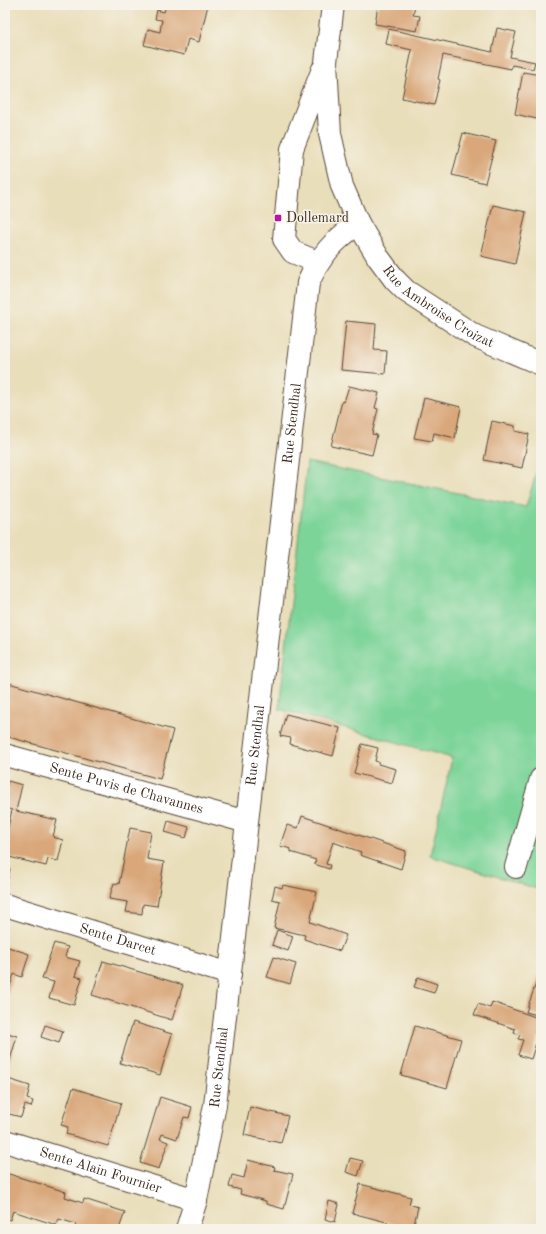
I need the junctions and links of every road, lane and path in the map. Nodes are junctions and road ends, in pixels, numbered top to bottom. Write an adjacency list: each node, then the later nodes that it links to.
1 (333, 5): 2 (street)
2 (326, 62): 3 (street); 4 (street)
3 (358, 223): 4 (street, Rue Stendhal); 5 (street, Rue Ambroise Croizat)
4 (318, 262): 8 (street, Rue Stendhal)
5 (541, 364)
6 (5, 755): 8 (street, Sente Puvis de Chavannes)
7 (541, 779): 9 (street)
8 (247, 822): 11 (street, Rue Stendhal)
9 (516, 867)
10 (5, 905): 11 (street, Sente Darcet)
11 (230, 974): 13 (street, Rue Stendhal)
12 (5, 1141): 13 (street, Sente Alain Fournier)
13 (196, 1200): 14 (street, Rue Stendhal)
14 (187, 1229)

